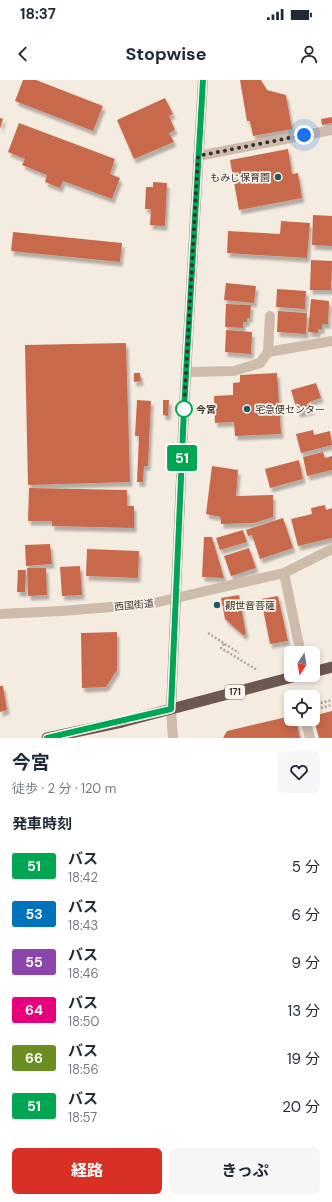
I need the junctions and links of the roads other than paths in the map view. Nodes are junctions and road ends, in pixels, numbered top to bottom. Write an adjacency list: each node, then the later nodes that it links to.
1 (203, 80): 3 (main road)
2 (332, 130): 3 (street)
3 (198, 156): 7 (main road)
4 (270, 316): 6 (street)
5 (332, 341): 6 (street)
6 (268, 352): 7 (street)
7 (186, 372): 10 (main road)
8 (332, 549): 9 (street, 西国街道)
9 (284, 573): 10 (street, 西国街道); 12 (street)
10 (175, 598): 11 (street, 西国街道); 16 (main road)
11 (0, 614)
12 (299, 645)
13 (332, 667): 14 (highway)
14 (320, 670)
15 (284, 679): 16 (highway, 171)
16 (171, 709): 18 (highway, 171); 19 (street)
17 (307, 726): 20 (street)
18 (47, 738)
19 (173, 738)
20 (310, 738)

